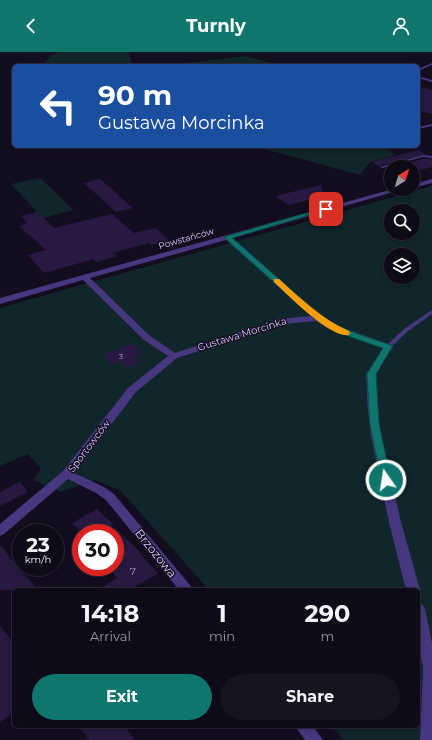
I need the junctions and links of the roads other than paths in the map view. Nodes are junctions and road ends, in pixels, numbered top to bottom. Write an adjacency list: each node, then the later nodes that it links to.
1 (432, 64): 2 (lane)
2 (420, 69)
3 (420, 78): 4 (lane)
4 (432, 81)
5 (432, 125): 6 (lane)
6 (420, 128)
7 (432, 157): 8 (lane)
8 (382, 167)
9 (432, 181): 10 (street)
10 (420, 184)
11 (384, 194): 12 (street, Powstańców)
12 (227, 237): 13 (street, Powstańców); 16 (street)
13 (84, 277): 14 (street, Powstańców); 18 (street)
14 (0, 301)
15 (432, 312): 17 (lane)
16 (318, 318): 17 (street); 18 (street, Gustawa Morcinka)
17 (388, 347): 22 (street)
18 (174, 356): 19 (street, Sportowców)
19 (67, 474): 20 (street, Sportowców); 21 (street, Brzozowa)
20 (0, 531)
21 (185, 588)
22 (412, 588)
23 (420, 619): 26 (street)
24 (305, 728): 25 (street)
25 (315, 740)
26 (428, 740)

